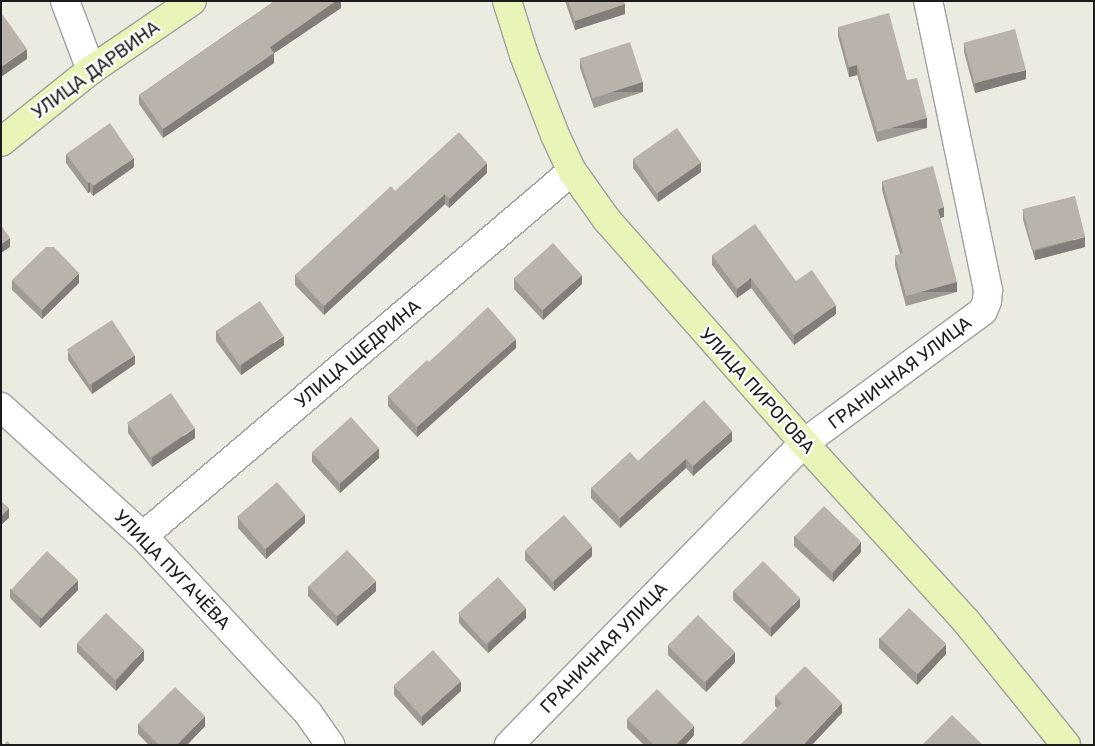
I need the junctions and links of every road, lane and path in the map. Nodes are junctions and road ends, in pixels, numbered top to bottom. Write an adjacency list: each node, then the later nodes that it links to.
1 (65, 1): 5 (street)
2 (192, 1): 5 (street, УЛИЦА ДАРВИНА)
3 (507, 1): 7 (street, УЛИЦА ПИРОГОВА)
4 (928, 1): 9 (street, ГРАНИЧНАЯ УЛИЦА)
5 (91, 70): 6 (street, УЛИЦА ДАРВИНА)
6 (1, 142)
7 (572, 171): 9 (street, УЛИЦА ПИРОГОВА); 10 (street, УЛИЦА ЩЕДРИНА)
8 (1, 407): 10 (street, УЛИЦА ПУГАЧЁВА)
9 (804, 444): 12 (street, ГРАНИЧНАЯ УЛИЦА); 13 (street, УЛИЦА ПИРОГОВА)
10 (143, 536): 11 (street, УЛИЦА ПУГАЧЁВА)
11 (330, 745)
12 (509, 745)
13 (1066, 745)

